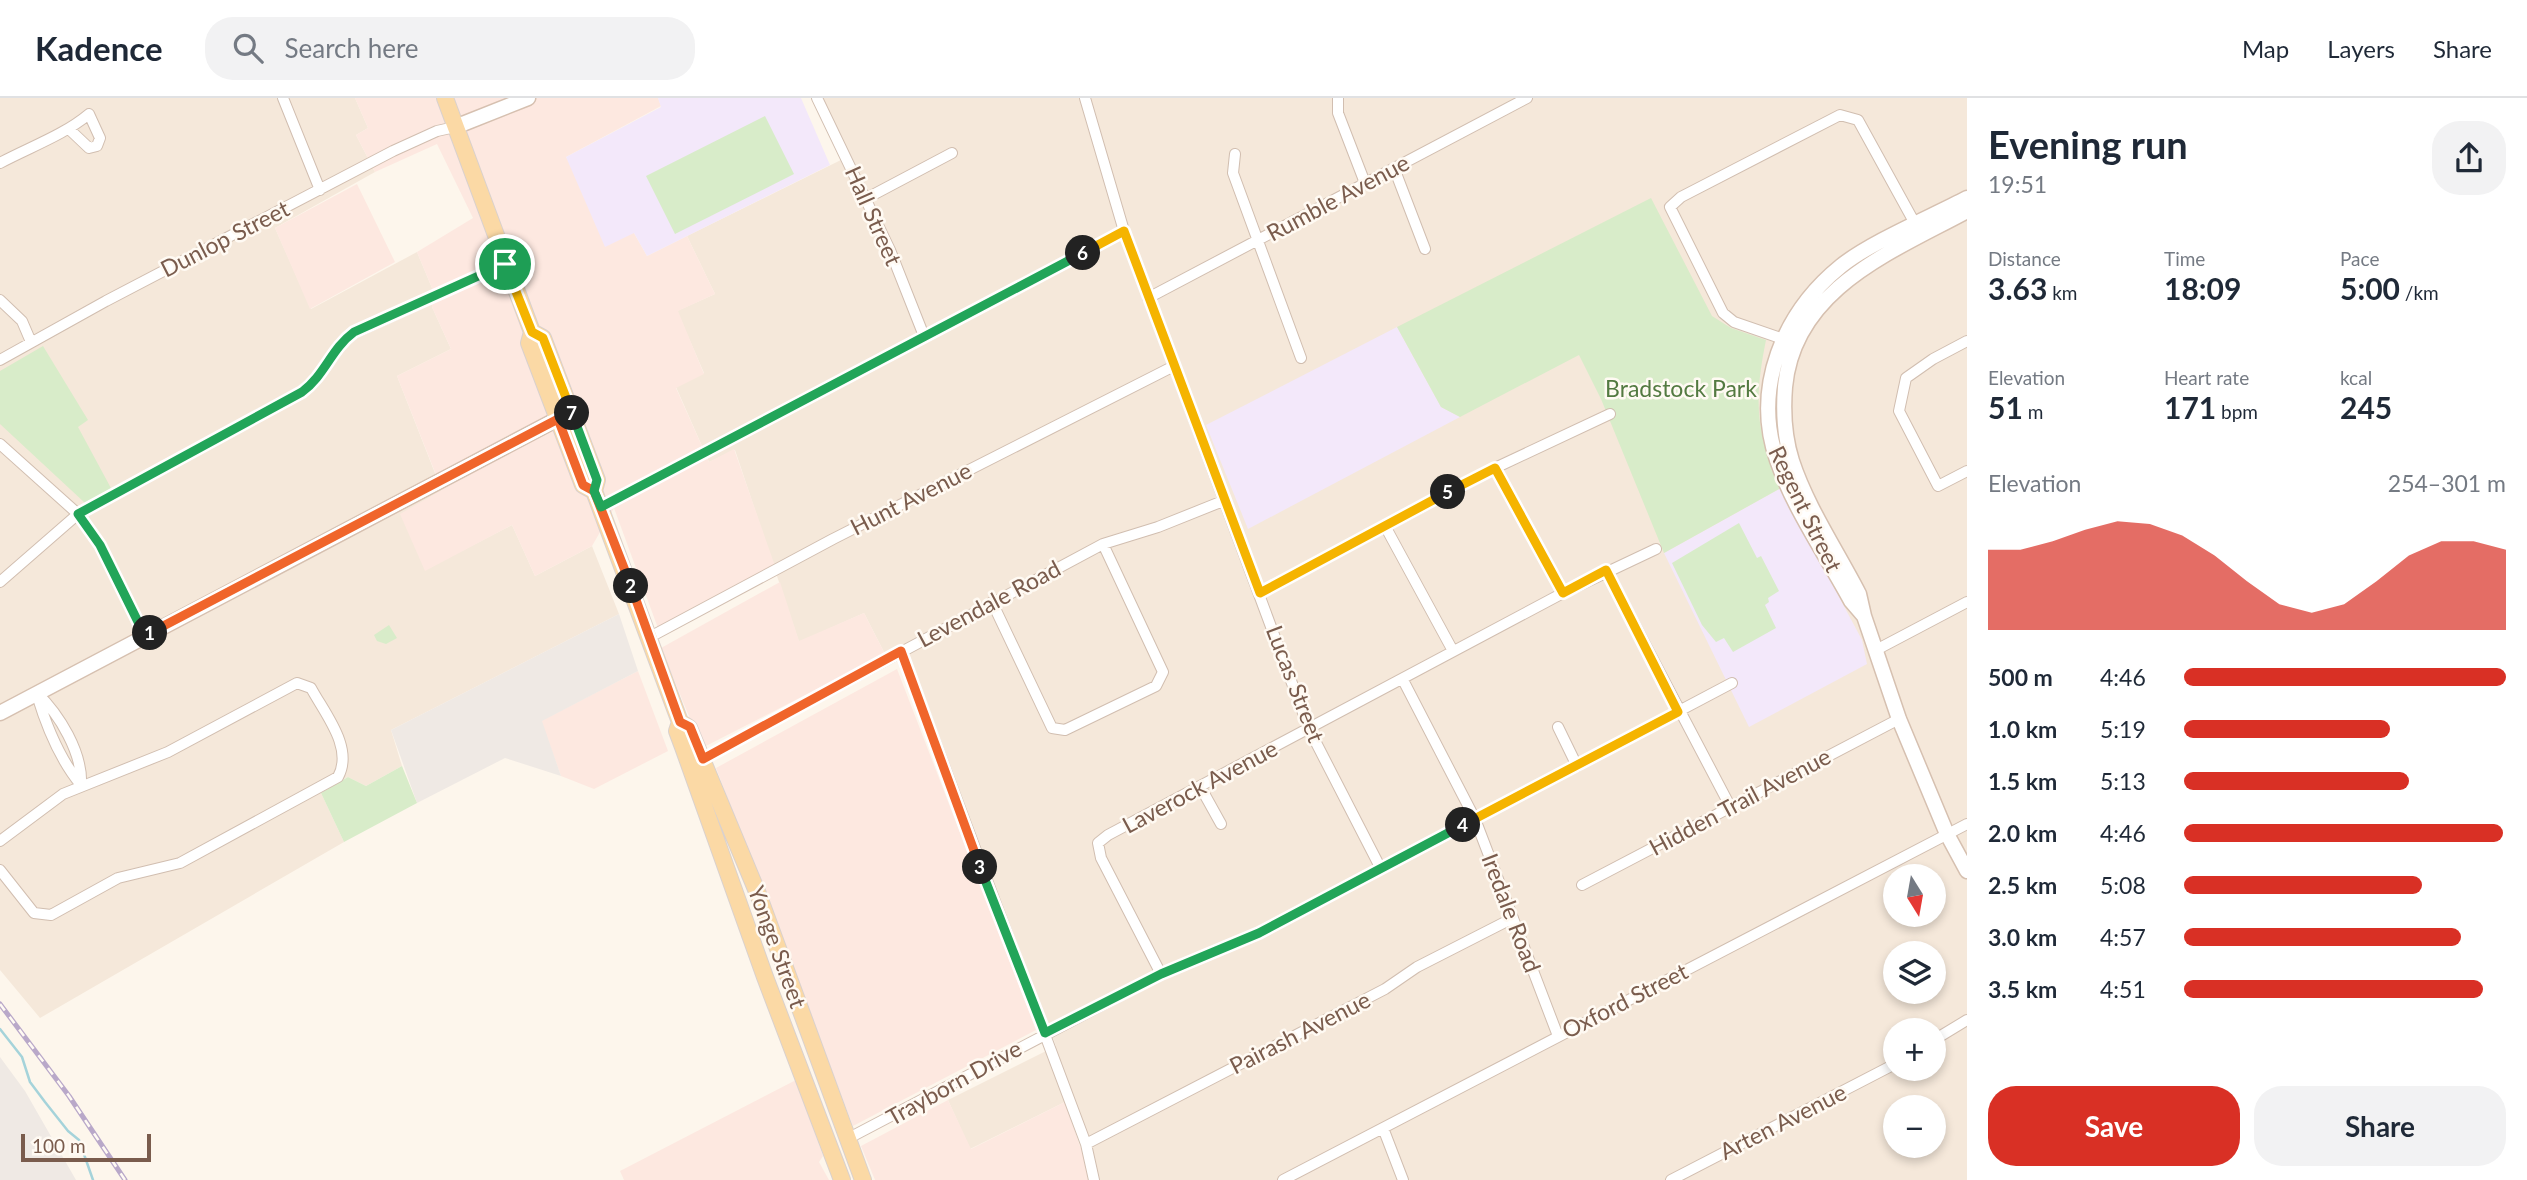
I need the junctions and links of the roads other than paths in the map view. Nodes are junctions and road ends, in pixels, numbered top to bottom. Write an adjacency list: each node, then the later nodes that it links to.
1 (283, 98): 15 (street)
2 (445, 98): 8 (main road, Yonge Street)
3 (528, 98): 8 (street)
4 (817, 98): 16 (street, Hall Street)
5 (1085, 98): 20 (street, Lucas Street)
6 (1338, 98): 14 (street)
7 (1527, 98): 13 (street, Rumble Avenue)
8 (455, 127): 15 (street, Dunlop Street); 23 (main road, Yonge Street)
9 (70, 130): 12 (street)
10 (952, 153): 16 (street)
11 (1235, 154): 21 (street)
12 (0, 163)
13 (1394, 168): 14 (street, Rumble Avenue); 22 (street)
14 (1365, 183): 21 (street, Rumble Avenue)
15 (320, 190): 29 (street, Dunlop Street)
16 (867, 198): 26 (street, Hall Street)
17 (1967, 198): 19 (street, Regent Street)
18 (1967, 211): 19 (street, Regent Street)
19 (1919, 230): 27 (street, Regent Street); 27 (street)
20 (1124, 231): 24 (street, Lucas Street); 26 (street)
21 (1256, 241): 24 (street, Rumble Avenue); 30 (street)
22 (1424, 249)
23 (505, 264): 34 (main road, Yonge Street); 40 (street)
24 (1148, 298): 32 (street, Lucas Street)
25 (0, 300): 29 (street)
26 (923, 336): 39 (street)
27 (1788, 341): 52 (street, Regent Street)
28 (1967, 341): 37 (street)
29 (31, 342): 31 (street, Dunlop Street)
30 (1301, 358)
31 (0, 360)
32 (1174, 366): 38 (street, Lucas Street); 51 (street, Hunt Avenue)
33 (1610, 414): 36 (street)
34 (564, 415): 39 (main road, Yonge Street); 50 (street)
35 (0, 444): 40 (street)
36 (1495, 468): 41 (street); 47 (street)
37 (1967, 471)
38 (1223, 500): 42 (street, Levendale Road); 46 (street, Lucas Street)
39 (601, 507): 51 (main road, Yonge Street)
40 (78, 514): 45 (street); 50 (street)
41 (1385, 526): 46 (street); 54 (street)
42 (1103, 544): 48 (street, Levendale Road); 48 (street)
43 (1656, 548): 44 (street, Laverock Avenue)
44 (1606, 570): 47 (street, Laverock Avenue); 58 (street)
45 (0, 582)
46 (1260, 593): 62 (street, Lucas Street)
47 (1563, 593): 54 (street, Laverock Avenue)
48 (992, 602): 53 (street, Levendale Road)
49 (1967, 602): 52 (street)
50 (145, 636): 57 (street)
51 (650, 637): 63 (main road, Yonge Street)
52 (1877, 650): 60 (street, Regent Street)
53 (901, 651): 63 (street, Levendale Road); 80 (street)
54 (1452, 651): 55 (street, Laverock Avenue)
55 (1404, 680): 62 (street, Laverock Avenue); 68 (street, Iredale Road)
56 (1732, 682): 58 (street, Trayborn Drive)
57 (37, 693): 59 (street); 65 (street)
58 (1678, 712): 64 (street, Trayborn Drive); 67 (street)
59 (0, 713)
60 (1899, 719): 67 (street, Hidden Trail Avenue); 71 (street, Regent Street)
61 (1558, 727): 64 (street)
62 (1309, 729): 66 (street, Laverock Avenue); 73 (street, Lucas Street)
63 (696, 762): 85 (main road, Yonge Street); 87 (main road, Yonge Street)
64 (1577, 766): 68 (street, Trayborn Drive)
65 (81, 785): 72 (street); 74 (street)
66 (1201, 788): 69 (street); 78 (street, Laverock Avenue)
67 (1730, 806): 76 (street, Hidden Trail Avenue)
68 (1475, 819): 73 (street, Trayborn Drive); 77 (street, Iredale Road)
69 (1220, 824)
70 (1967, 824): 71 (street, Oxford Street)
71 (1947, 834): 75 (street, Regent Street); 82 (street, Oxford Street)
72 (0, 841)
73 (1380, 867): 78 (street, Trayborn Drive)
74 (0, 870)
75 (1967, 871)
76 (1582, 885)
77 (1513, 918): 82 (street, Iredale Road); 86 (street, Pairash Avenue)
78 (1161, 974): 80 (street, Trayborn Drive)
79 (1967, 1020): 81 (street)
80 (1045, 1033): 85 (street, Trayborn Drive); 86 (street)
81 (1946, 1033)
82 (1558, 1035): 84 (street, Oxford Street)
83 (1883, 1070): 92 (street, Arten Avenue)
84 (1383, 1128): 90 (street, Oxford Street); 91 (street)
85 (849, 1138): 88 (main road, Yonge Street)
86 (1086, 1144): 89 (street)
87 (842, 1180)
88 (863, 1180)
89 (1094, 1180)
90 (1283, 1180)
91 (1403, 1180)
92 (1671, 1180)

